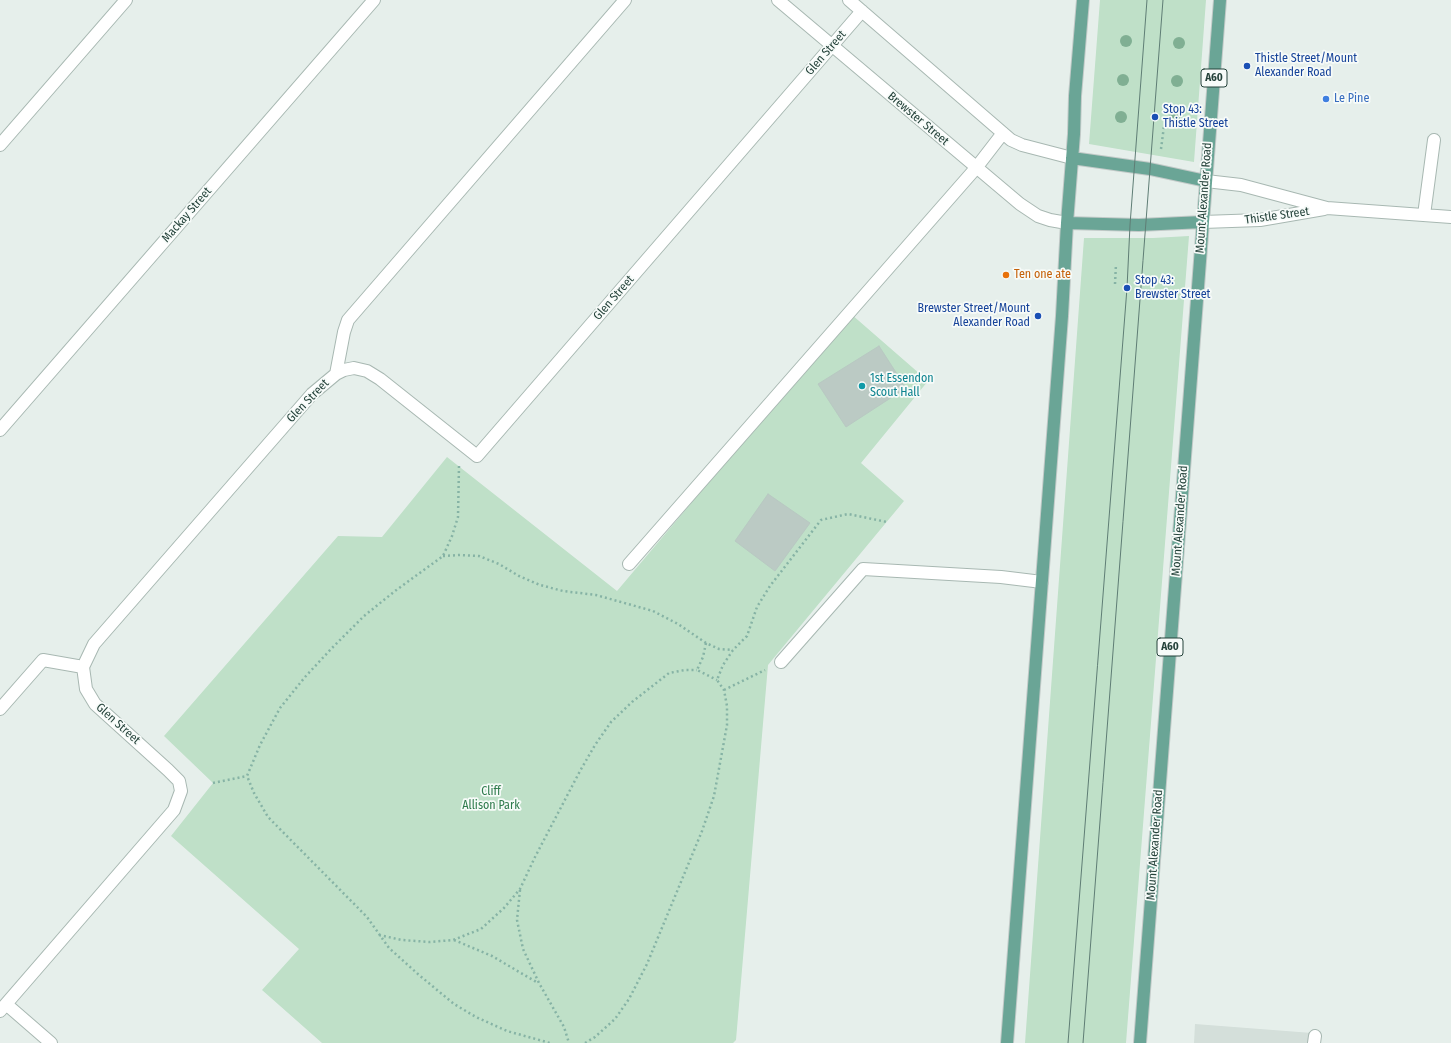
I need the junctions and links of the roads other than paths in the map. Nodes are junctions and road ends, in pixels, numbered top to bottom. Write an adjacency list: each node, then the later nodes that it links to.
1 (126, 0): 12 (street)
2 (374, 0): 22 (street, Mackay Street)
3 (625, 0): 21 (street)
4 (778, 0): 9 (street, Brewster Street)
5 (849, 0): 8 (street)
6 (1083, 0): 13 (main road)
7 (1220, 0): 15 (main road, Mount Alexander Road / A60)
8 (862, 11): 9 (street, Glen Street); 10 (street)
9 (832, 46): 14 (street, Brewster Street); 21 (street, Glen Street)
10 (1003, 133): 13 (street); 14 (street)
11 (1434, 140): 17 (street)
12 (0, 145)
13 (1072, 158): 15 (main road); 20 (main road)
14 (976, 168): 20 (street, Brewster Street); 23 (street)
15 (1206, 181): 16 (street, Thistle Street); 19 (main road, Mount Alexander Road / A60)
16 (1327, 208): 17 (street, Thistle Street); 19 (street, Thistle Street)
17 (1424, 215): 18 (street, Thistle Street)
18 (1451, 217)
19 (1203, 222): 20 (main road); 31 (main road, Mount Alexander Road / A60)
20 (1067, 223): 24 (main road)
21 (336, 374): 26 (street, Glen Street)
22 (0, 430)
23 (629, 564)
24 (1042, 582): 25 (street); 30 (main road)
25 (781, 662)
26 (83, 667): 27 (street); 28 (street, Glen Street)
27 (0, 709)
28 (3, 1007): 29 (street)
29 (51, 1043)
30 (1007, 1043)
31 (1140, 1043)

